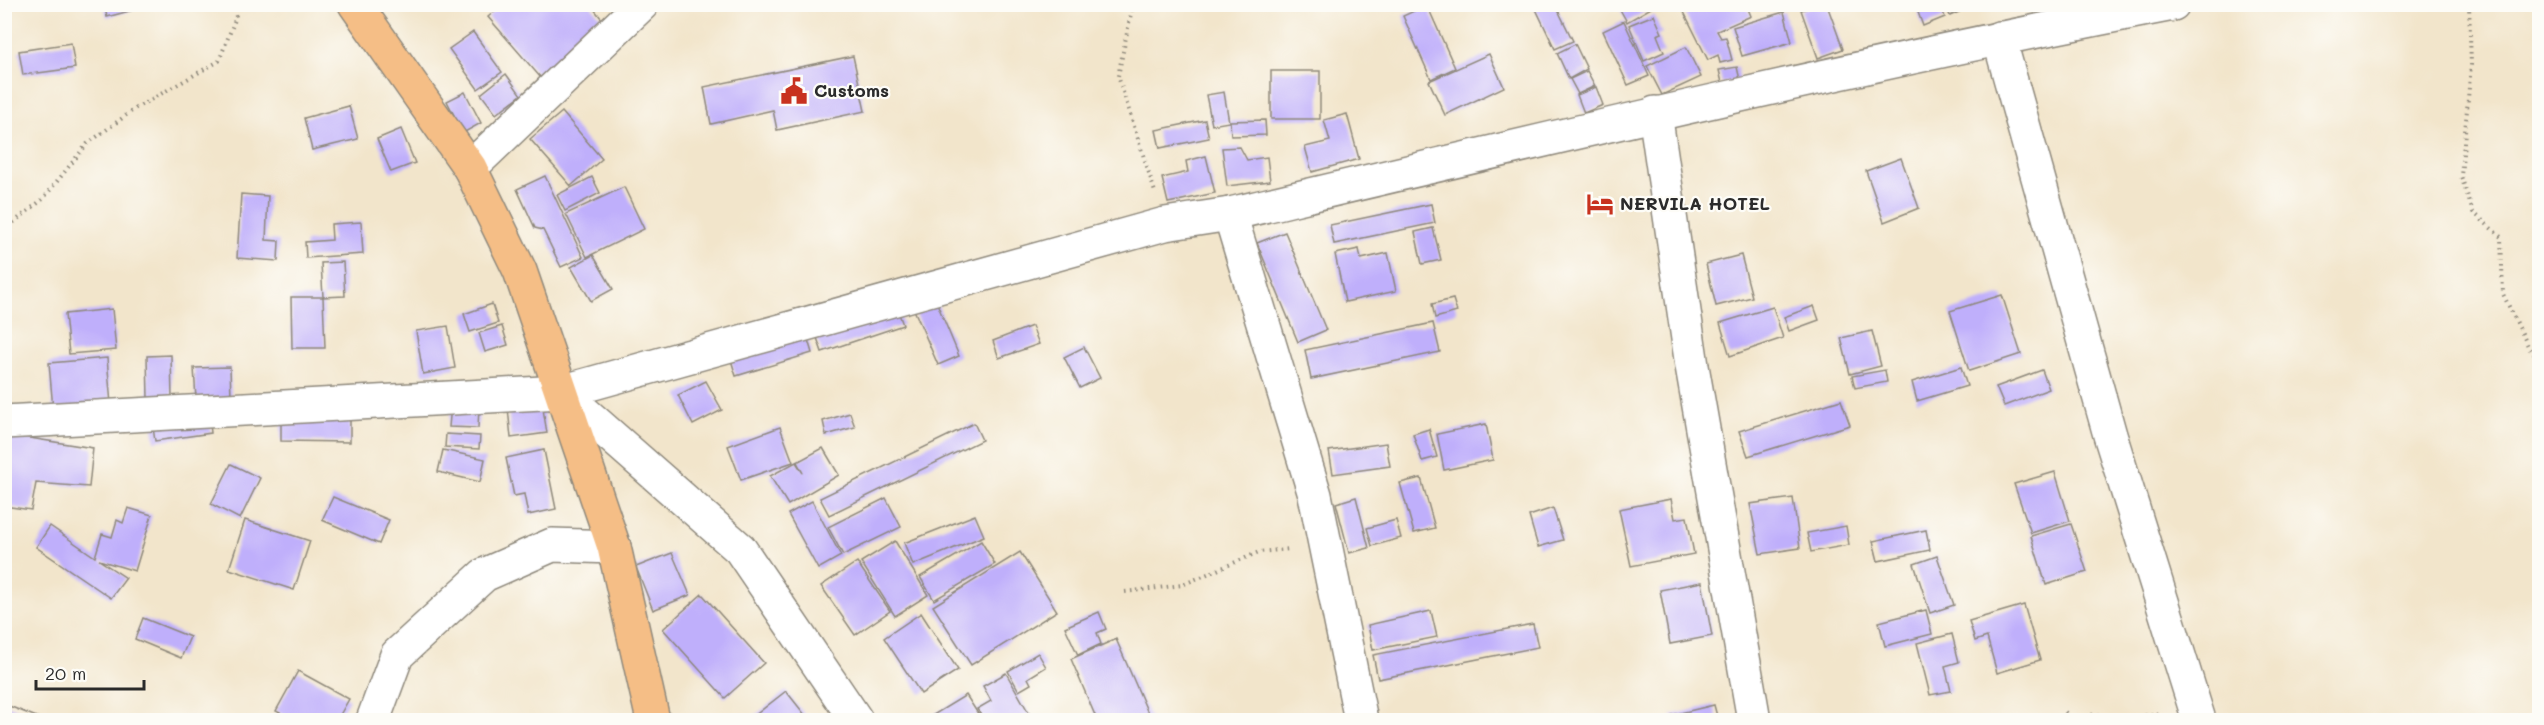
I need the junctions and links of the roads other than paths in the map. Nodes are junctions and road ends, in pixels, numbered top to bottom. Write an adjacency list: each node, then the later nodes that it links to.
1 (355, 4): 6 (highway)
2 (642, 4): 6 (street)
3 (2173, 4): 4 (street)
4 (1999, 38): 5 (street); 11 (street)
5 (1654, 113): 7 (street); 16 (street)
6 (470, 168): 8 (highway)
7 (1230, 214): 8 (street); 15 (street)
8 (561, 392): 9 (street); 10 (highway); 14 (street)
9 (4, 422)
10 (614, 548): 12 (street); 13 (highway)
11 (2197, 714)
12 (373, 720)
13 (653, 720)
14 (856, 720)
15 (1361, 720)
16 (1754, 720)

